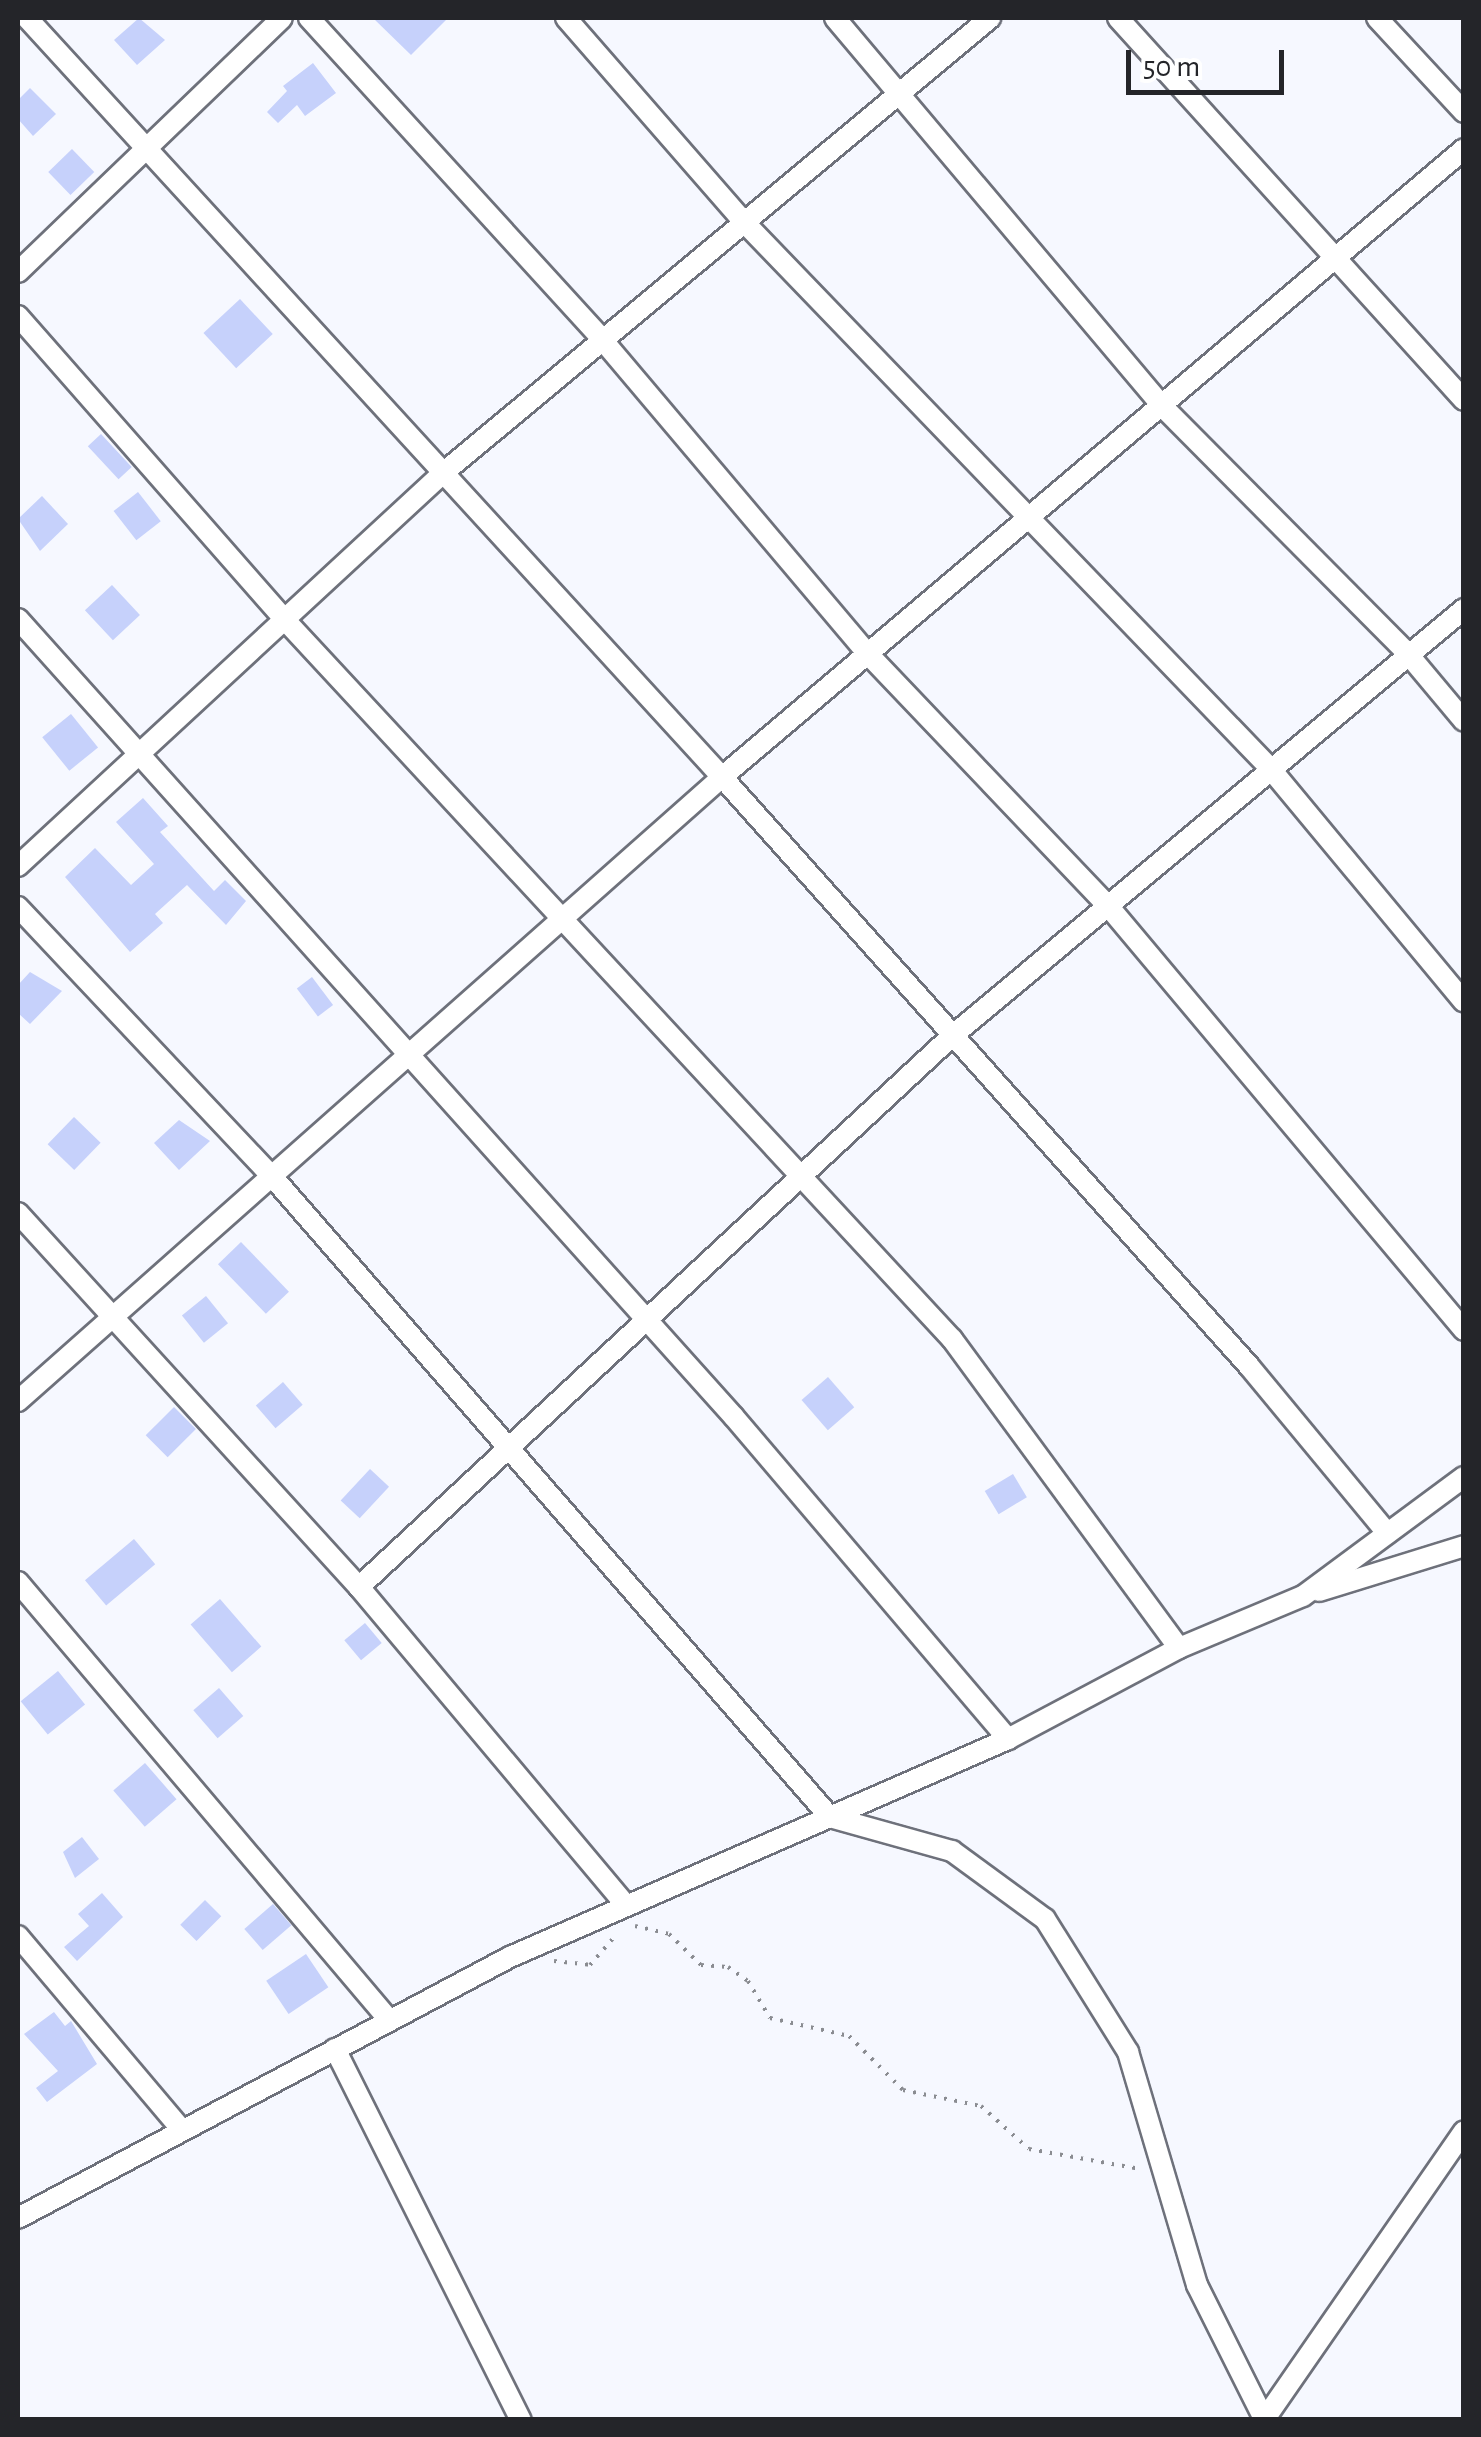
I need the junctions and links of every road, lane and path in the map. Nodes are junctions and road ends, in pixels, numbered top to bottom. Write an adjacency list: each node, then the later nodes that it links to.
1 (27, 18): 11 (street)
2 (282, 18): 11 (street)
3 (309, 18): 17 (street)
4 (566, 18): 13 (street)
5 (834, 18): 9 (street)
6 (990, 18): 9 (street)
7 (1118, 18): 14 (street)
8 (1377, 18): 10 (street)
9 (900, 96): 13 (street); 19 (street)
10 (1464, 112)
11 (148, 143): 15 (street); 20 (street)
12 (1464, 149): 14 (street)
13 (744, 221): 17 (street); 21 (street)
14 (1341, 259): 18 (street); 19 (street)
15 (18, 272)
16 (18, 316): 24 (street)
17 (600, 337): 20 (street); 26 (street)
18 (1464, 400)
19 (1162, 406): 21 (street); 25 (street)
20 (443, 473): 24 (street); 30 (street)
21 (1032, 521): 26 (street); 29 (street)
22 (1464, 609): 25 (street)
23 (18, 619): 28 (street)
24 (285, 620): 28 (street); 34 (street)
25 (1408, 654): 27 (street); 29 (street)
26 (869, 655): 30 (street); 33 (street)
27 (1464, 721)
28 (139, 752): 31 (street); 37 (street)
29 (1268, 767): 33 (street); 35 (street)
30 (722, 777): 34 (street); 36 (street)
31 (18, 866)
32 (18, 907): 38 (street)
33 (1109, 907): 36 (street); 43 (street)
34 (567, 917): 37 (street); 39 (street)
35 (1464, 1002)
36 (952, 1036): 39 (street); 47 (street)
37 (408, 1057): 38 (street); 42 (street)
38 (270, 1174): 41 (street); 45 (street)
39 (804, 1177): 42 (street); 52 (street)
40 (18, 1213): 41 (street)
41 (110, 1318): 44 (street); 50 (street)
42 (646, 1319): 45 (street); 53 (street)
43 (1464, 1330)
44 (18, 1401)
45 (506, 1445): 50 (street); 54 (street)
46 (1464, 1478): 47 (street)
47 (1387, 1532): 51 (street)
48 (1464, 1546): 51 (street)
49 (18, 1582): 58 (street)
50 (359, 1587): 55 (street)
51 (1303, 1596): 52 (street)
52 (1179, 1648): 53 (street)
53 (1008, 1739): 54 (street)
54 (830, 1817): 55 (street); 62 (street)
55 (625, 1904): 57 (street)
56 (18, 1936): 60 (street)
57 (510, 1957): 58 (street); 62 (path)
58 (390, 2021): 59 (street)
59 (335, 2049): 60 (street); 65 (street)
60 (182, 2130): 63 (street)
61 (1464, 2130): 64 (street)
62 (1169, 2174): 64 (street)
63 (18, 2218)
64 (1264, 2419)
65 (521, 2420)

